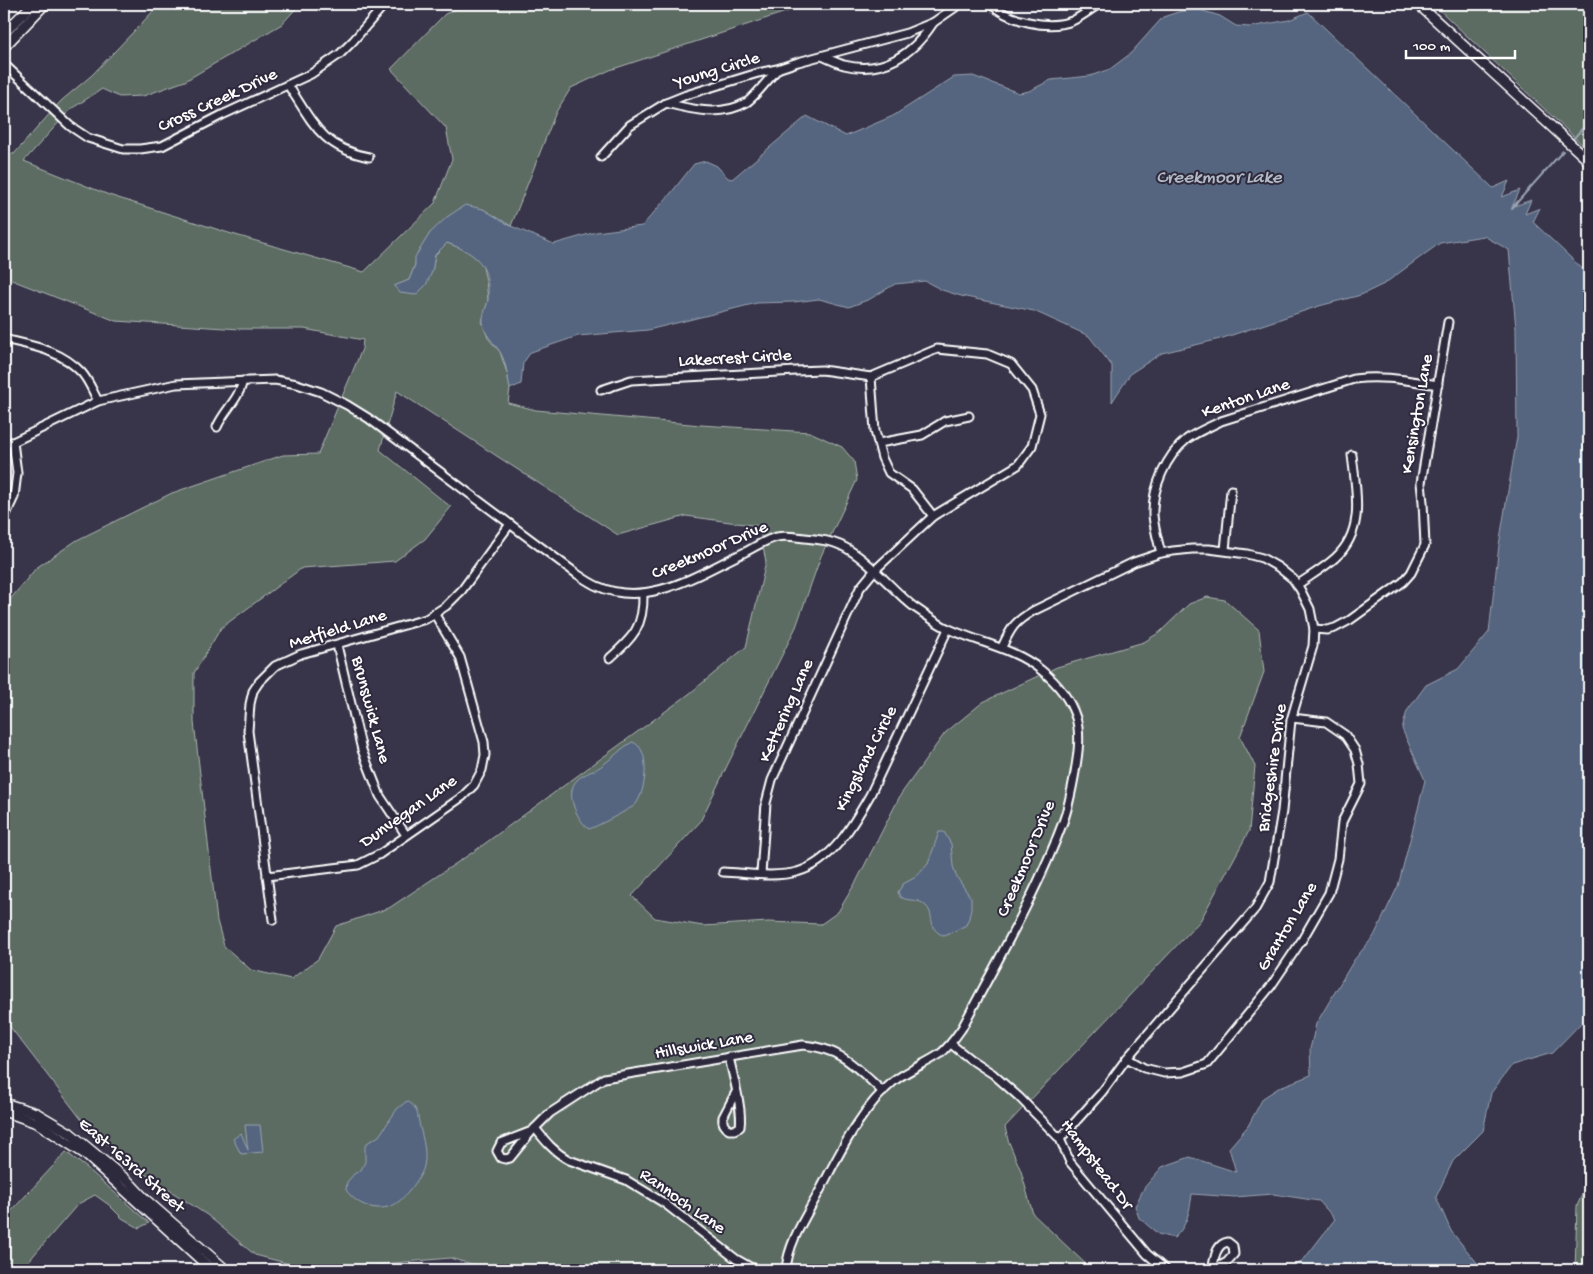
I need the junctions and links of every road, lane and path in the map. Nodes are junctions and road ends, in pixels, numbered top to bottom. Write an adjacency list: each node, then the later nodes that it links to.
1 (33, 4): 9 (street)
2 (45, 4): 10 (street)
3 (385, 4): 14 (street, Cross Creek Drive)
4 (960, 4): 8 (street, Young Circle)
5 (991, 4): 6 (street)
6 (1099, 4)
7 (1418, 4): 18 (street)
8 (934, 22): 11 (street, Young Circle); 11 (street, Young Circle)
9 (4, 33)
10 (4, 47)
11 (822, 56): 13 (street, Young Circle)
12 (4, 64): 14 (street, Cross Creek Drive)
13 (777, 70): 15 (street, Young Circle); 15 (street, Young Circle)
14 (288, 85): 16 (street)
15 (666, 103): 17 (street, Young Circle)
16 (370, 157)
17 (601, 157)
18 (1589, 161)
19 (1448, 322): 23 (street, Kensington Lane)
20 (4, 339): 25 (street)
21 (870, 377): 24 (street, Lakecrest Circle); 29 (street); 33 (street)
22 (243, 380): 25 (street, Creekmoor Drive); 27 (street); 35 (street, Creekmoor Drive)
23 (1438, 385): 37 (street, Kenton Lane); 43 (street, Kensington Lane)
24 (601, 390)
25 (98, 401): 28 (street, Creekmoor Drive)
26 (969, 416): 29 (street)
27 (217, 427)
28 (13, 442): 30 (street, Creekmoor Drive); 34 (street)
29 (878, 443): 33 (street)
30 (4, 444)
31 (1352, 455): 39 (street)
32 (1231, 490): 36 (street)
33 (933, 516): 38 (street)
34 (4, 519)
35 (510, 524): 40 (street, Creekmoor Drive); 41 (street, Metfield Lane)
36 (1225, 550): 37 (street, Bridgeshire Drive); 39 (street, Bridgeshire Drive)
37 (1161, 553): 45 (street, Bridgeshire Drive)
38 (874, 571): 40 (street, Creekmoor Drive); 42 (street, Creekmoor Drive); 50 (street, Kettering Lane)
39 (1297, 585): 43 (street, Bridgeshire Drive)
40 (643, 594): 46 (street)
41 (434, 613): 44 (street, Metfield Lane); 48 (street, Dunvegan Lane)
42 (948, 629): 45 (street, Creekmoor Drive); 50 (street, Kingsland Circle)
43 (1314, 629): 47 (street, Bridgeshire Drive)
44 (337, 645): 48 (street, Brunswick Lane); 51 (street, Metfield Lane)
45 (1002, 648): 53 (street, Creekmoor Drive)
46 (610, 658)
47 (1292, 718): 55 (street, Bridgeshire Drive); 55 (street, Granton Lane)
48 (406, 835): 51 (street, Dunvegan Lane)
49 (723, 872): 50 (street, Kingsland Circle)
50 (761, 874)
51 (268, 876): 52 (street, Metfield Lane)
52 (273, 920)
53 (951, 1044): 57 (street, Creekmoor Drive); 61 (street, Hampstead Dr)
54 (729, 1058): 56 (street); 57 (street, Hillswick Lane); 60 (street, Hillswick Lane)
55 (1127, 1058): 61 (street, Bridgeshire Drive)
56 (736, 1092): 56 (street)
57 (883, 1092): 65 (street, Creekmoor Drive)
58 (4, 1103): 63 (street, East 163rd Street)
59 (4, 1111): 62 (street, East 163rd Street)
60 (533, 1130): 60 (street); 64 (street, Rannoch Lane)
61 (1060, 1139): 66 (street, Hampstead Dr)
62 (212, 1270)
63 (226, 1270)
64 (762, 1270)
65 (786, 1270)
66 (1166, 1270)

